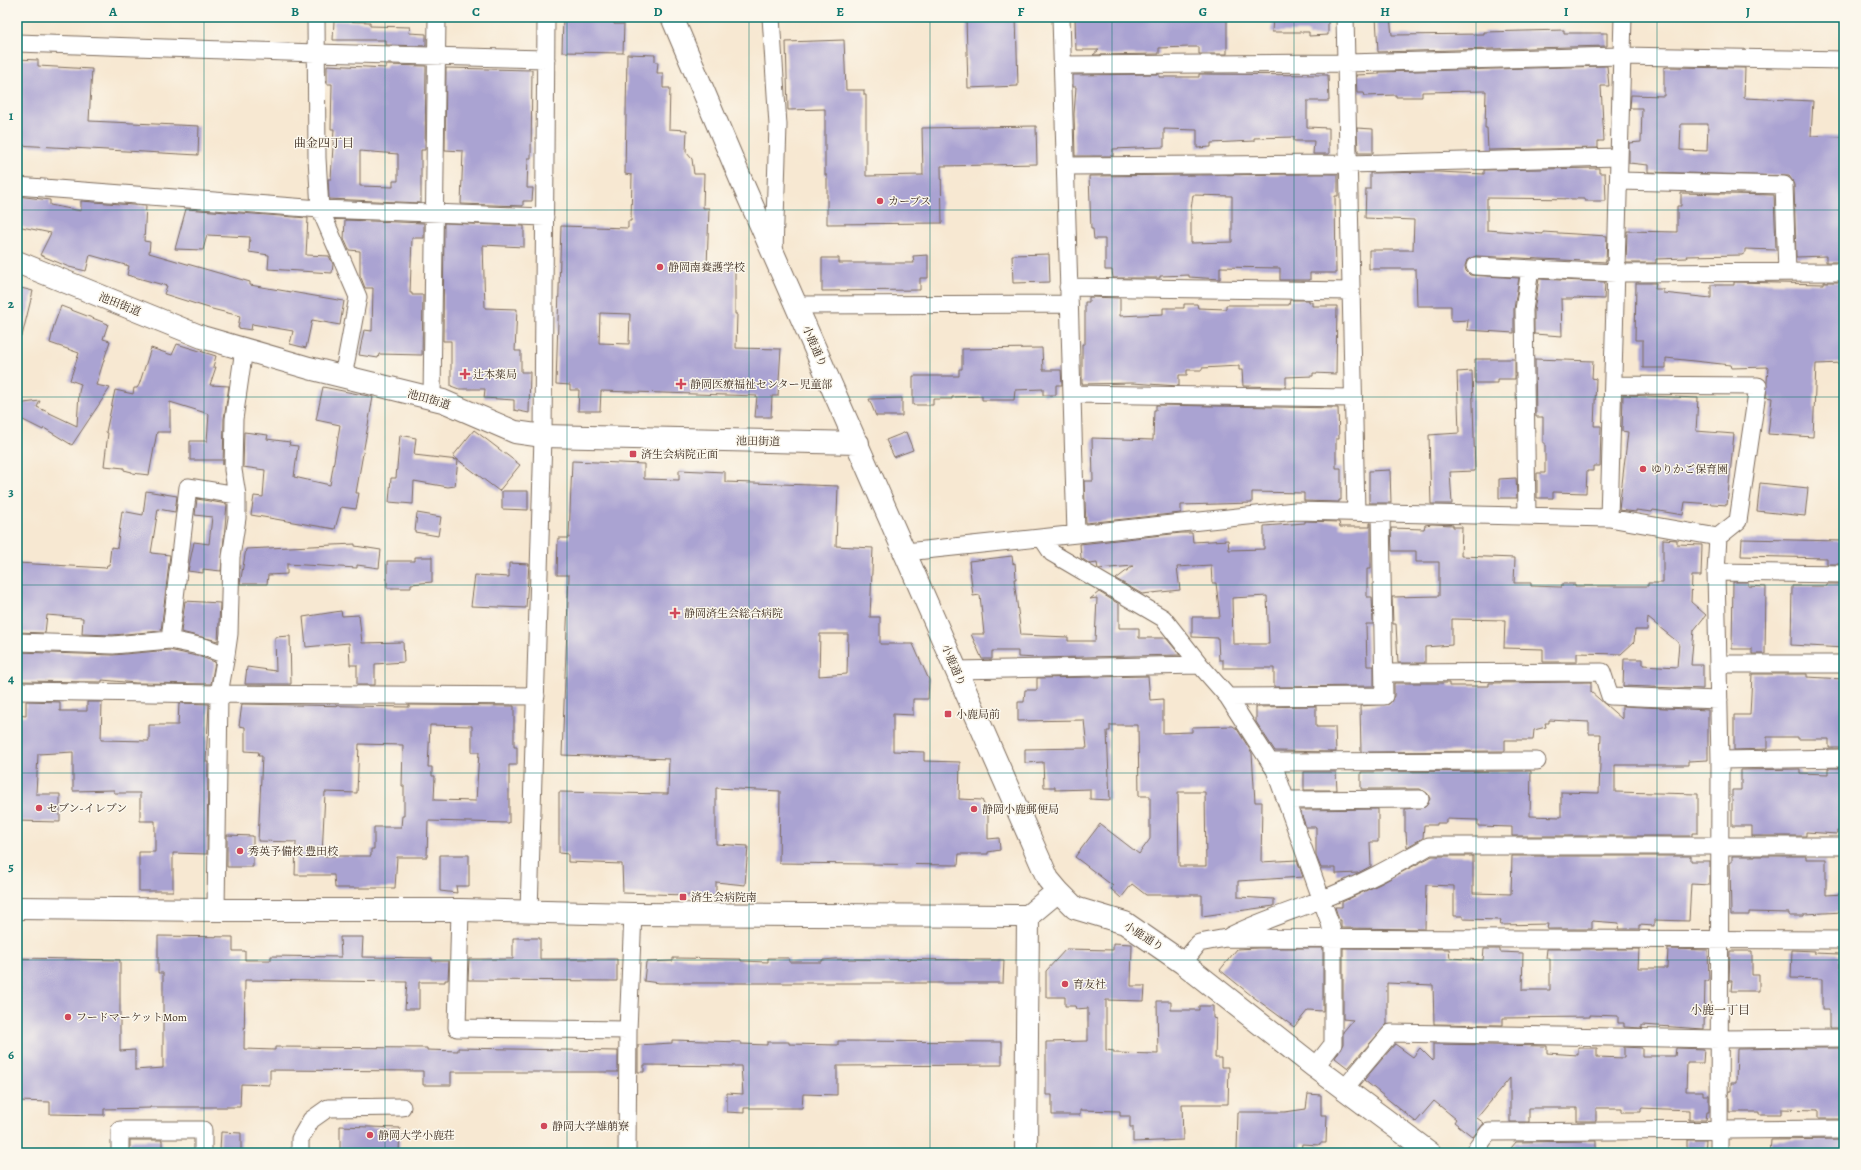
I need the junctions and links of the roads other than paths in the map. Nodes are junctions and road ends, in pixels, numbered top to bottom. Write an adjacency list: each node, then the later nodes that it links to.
1 (316, 17): 10 (street)
2 (437, 17): 11 (street)
3 (546, 17): 13 (street)
4 (672, 17): 25 (street, 小鹿通り)
5 (771, 17): 25 (street)
6 (1061, 17): 16 (street)
7 (1345, 17): 15 (street)
8 (1623, 17): 12 (street)
9 (17, 43): 10 (street)
10 (316, 53): 11 (street); 22 (street)
11 (436, 56): 13 (street); 23 (street)
12 (1622, 56): 14 (street); 15 (street); 17 (street)
13 (546, 59): 24 (street)
14 (1844, 60)
15 (1346, 63): 16 (street); 18 (street)
16 (1062, 65): 19 (street)
17 (1619, 157): 18 (street); 20 (street)
18 (1348, 164): 19 (street); 32 (street)
19 (1066, 166): 33 (street)
20 (1619, 181): 29 (street); 31 (street)
21 (17, 186): 22 (street)
22 (320, 209): 23 (street); 36 (street)
23 (434, 213): 24 (street); 39 (street)
24 (545, 217): 41 (street)
25 (774, 254): 34 (street, 小鹿通り)
26 (17, 262): 35 (street, 池田街道)
27 (1475, 266): 28 (street)
28 (1530, 269): 31 (street); 46 (street)
29 (1787, 272): 30 (street); 31 (street)
30 (1844, 272)
31 (1616, 273): 37 (street)
32 (1350, 291): 33 (street); 40 (street)
33 (1069, 296): 34 (street); 38 (street)
34 (797, 305): 42 (street, 小鹿通り)
35 (244, 349): 36 (street, 池田街道); 43 (street)
36 (343, 377): 39 (street, 池田街道)
37 (1613, 385): 47 (street); 49 (street)
38 (1072, 394): 40 (street); 48 (street)
39 (432, 398): 41 (street, 池田街道)
40 (1353, 398): 44 (street)
41 (543, 436): 42 (street, 池田街道); 64 (street)
42 (858, 443): 51 (street, 小鹿通り)
43 (237, 495): 54 (street); 56 (street)
44 (1356, 512): 45 (street); 48 (street)
45 (1381, 513): 46 (street); 61 (street)
46 (1527, 516): 47 (street)
47 (1609, 518): 49 (street)
48 (1076, 534): 50 (street)
49 (1718, 537): 52 (street)
50 (1042, 538): 51 (street); 59 (street)
51 (906, 552): 60 (street, 小鹿通り)
52 (1716, 572): 53 (street); 57 (street)
53 (1844, 574)
54 (170, 640): 55 (street); 56 (street)
55 (17, 642)
56 (226, 655): 63 (street)
57 (1718, 664): 58 (street); 66 (street)
58 (1844, 664)
59 (1200, 665): 60 (street); 65 (street)
60 (956, 670): 75 (street, 小鹿通り)
61 (1385, 673): 65 (street); 66 (street)
62 (17, 691): 63 (street)
63 (219, 694): 64 (street); 78 (street)
64 (536, 696): 80 (street)
65 (1228, 697): 70 (street)
66 (1719, 700): 68 (street)
67 (1844, 758): 68 (street)
68 (1720, 760): 73 (street)
69 (1537, 761): 70 (street)
70 (1270, 762): 72 (street)
71 (1420, 799): 72 (street)
72 (1287, 800): 76 (street)
73 (1720, 846): 74 (street); 76 (street); 85 (street)
74 (1844, 846)
75 (1058, 891): 82 (street); 87 (street, 小鹿通り)
76 (1322, 900): 83 (street); 84 (street)
77 (17, 908): 78 (street)
78 (216, 910): 79 (street)
79 (460, 910): 80 (street); 88 (street)
80 (529, 912): 81 (street)
81 (632, 914): 82 (street); 88 (street)
82 (1028, 916): 100 (street)
83 (1333, 937): 84 (street); 85 (street); 91 (street)
84 (1226, 938): 87 (street)
85 (1720, 939): 86 (street); 90 (street)
86 (1844, 940)
87 (1183, 963): 91 (street, 小鹿通り)
88 (628, 1030): 99 (street)
89 (1844, 1038): 90 (street)
90 (1719, 1039): 92 (street); 95 (street)
91 (1315, 1067): 92 (street, 小鹿通り)
92 (1344, 1089): 101 (street, 小鹿通り)
93 (402, 1107): 98 (street)
94 (1844, 1129): 95 (street)
95 (1719, 1130): 102 (street); 103 (street)
96 (120, 1153): 97 (street)
97 (203, 1153)
98 (300, 1153)
99 (627, 1153)
100 (1026, 1153)
101 (1430, 1153)
102 (1473, 1153)
103 (1719, 1153)

